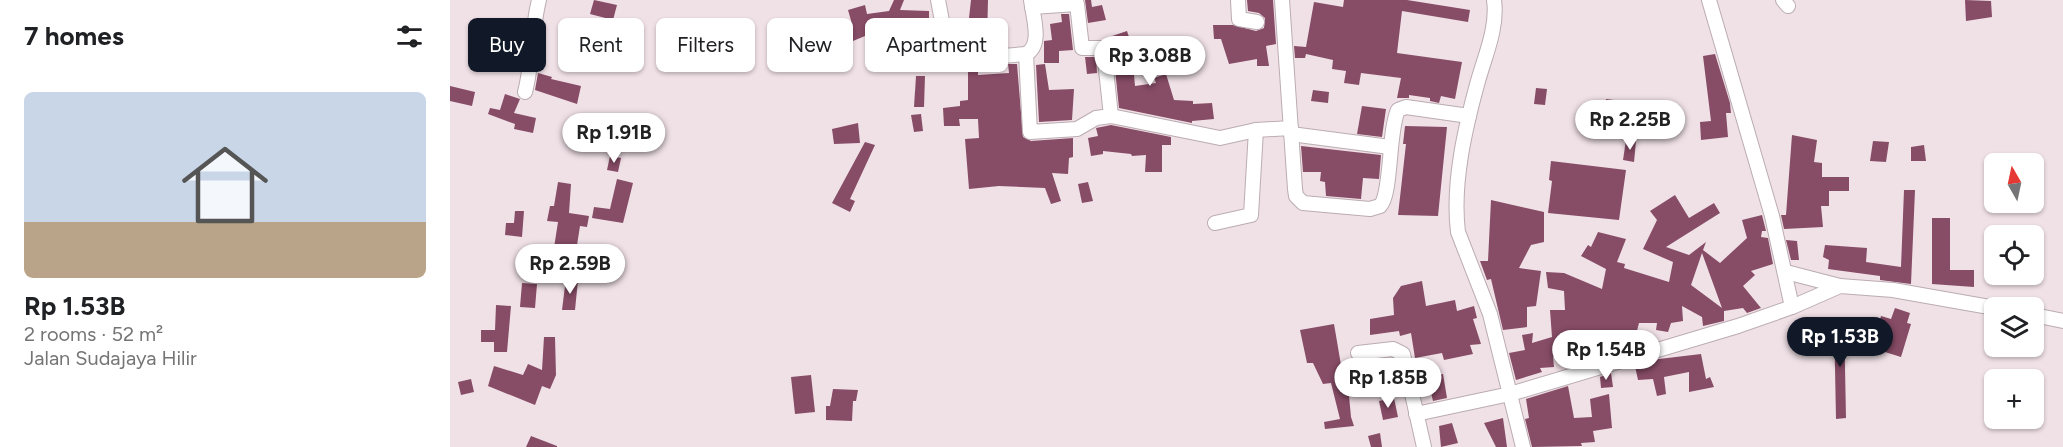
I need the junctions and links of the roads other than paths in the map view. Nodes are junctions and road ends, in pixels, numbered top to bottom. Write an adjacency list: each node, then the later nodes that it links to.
1 (539, 0): 10 (street)
2 (938, 0): 9 (street)
3 (1238, 0): 8 (street)
4 (1282, 0): 14 (street)
5 (1494, 0): 12 (street)
6 (1709, 0): 17 (street)
7 (1032, 4): 9 (street); 11 (street)
8 (1257, 22)
9 (1026, 54): 11 (street)
10 (525, 92)
11 (1112, 116): 13 (street)
12 (1469, 116): 15 (street); 24 (street)
13 (1257, 130): 14 (street); 16 (street)
14 (1291, 131): 15 (street); 15 (street)
15 (1390, 147)
16 (1215, 223)
17 (1786, 272): 18 (street); 20 (street)
18 (1840, 286): 19 (street); 20 (street)
19 (1984, 306)
20 (1792, 307): 24 (street)
21 (2044, 317): 22 (street)
22 (2063, 321)
23 (1358, 354): 25 (street)
24 (1510, 394): 25 (street); 27 (street)
25 (1416, 414): 26 (street)
26 (1424, 447)
27 (1523, 447)

